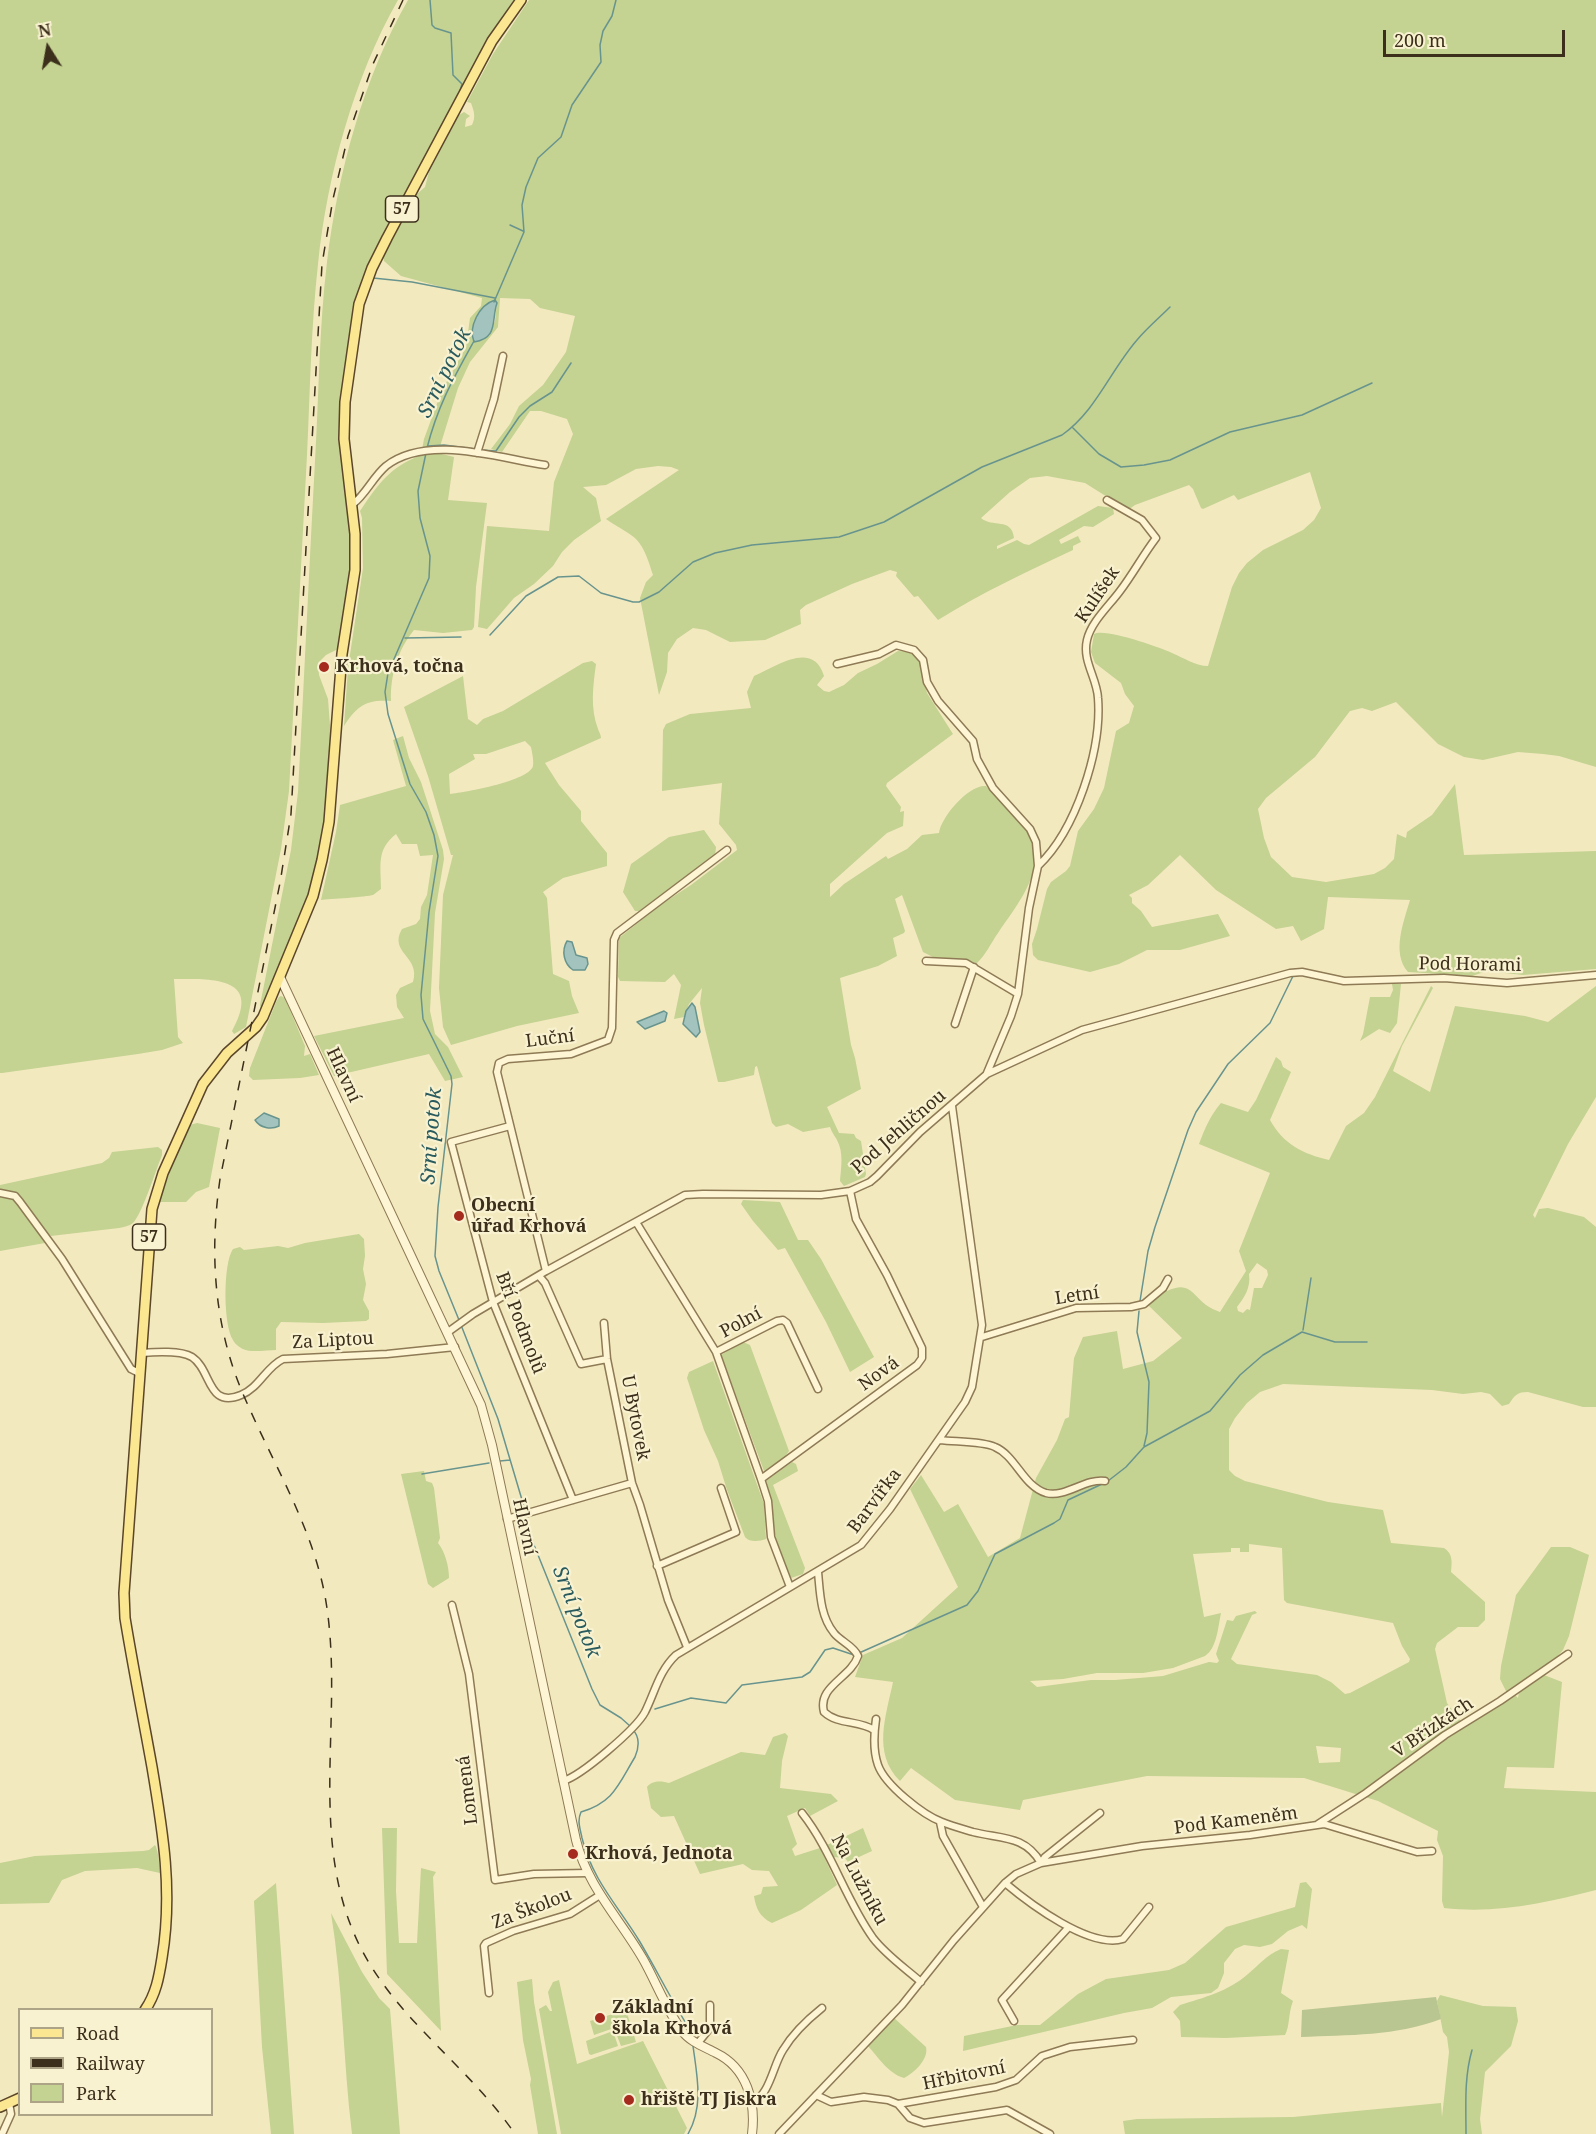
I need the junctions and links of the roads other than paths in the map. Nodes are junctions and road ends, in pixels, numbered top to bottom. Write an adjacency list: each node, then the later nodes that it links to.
1 (520, 0): 6 (main road, 57)
2 (503, 356): 3 (street)
3 (477, 453): 4 (street); 6 (street)
4 (545, 465)
5 (1107, 500): 9 (street, Kulíšek)
6 (353, 504): 13 (main road, 57)
7 (837, 664): 9 (street, Kulíšek)
8 (727, 850): 19 (street, Luční)
9 (1038, 866): 15 (street, Kulíšek)
10 (926, 961): 11 (street)
11 (974, 967): 15 (street); 16 (street)
12 (1596, 975): 14 (street, Pod Horami)
13 (280, 977): 28 (street, Hlavní); 32 (main road, 57)
14 (1344, 981): 17 (street, Pod Jehličnou)
15 (1018, 994): 17 (street, Kulíšek)
16 (955, 1024)
17 (987, 1074): 18 (street, Pod Jehličnou)
18 (952, 1106): 20 (street, Pod Jehličnou); 29 (street, Barvířka)
19 (510, 1126): 23 (street, Luční); 26 (street, Bří Podmolů)
20 (850, 1191): 22 (street, Pod Jehličnou); 37 (street, Nová)
21 (0, 1192): 34 (street)
22 (636, 1222): 23 (street, Pod Jehličnou); 31 (street, Polní)
23 (546, 1271): 24 (street, Pod Jehličnou)
24 (539, 1276): 26 (street, Pod Jehličnou); 33 (street, U Bytovek)
25 (1168, 1279): 29 (street, Letní)
26 (493, 1302): 28 (street, Pod Jehličnou); 41 (street, Bří Podmolů)
27 (604, 1323): 33 (street, U Bytovek)
28 (448, 1332): 30 (street, Hlavní)
29 (982, 1336): 36 (street, Barvířka)
30 (455, 1347): 32 (street, Za Liptou); 42 (street, Hlavní)
31 (716, 1352): 35 (street, Polní); 37 (street)
32 (141, 1353): 34 (main road, 57)
33 (607, 1359): 39 (street, U Bytovek)
34 (140, 1373): 67 (main road, 57)
35 (818, 1389)
36 (940, 1440): 38 (street); 44 (street, Barvířka)
37 (761, 1479): 45 (street)
38 (1105, 1481)
39 (632, 1483): 41 (street); 43 (street, U Bytovek)
40 (721, 1488): 43 (street)
41 (573, 1500): 42 (street)
42 (507, 1519): 51 (street, Hlavní)
43 (657, 1566): 47 (street, U Bytovek)
44 (818, 1572): 45 (street, Barvířka); 50 (street)
45 (790, 1587): 47 (street, Barvířka)
46 (452, 1605): 58 (street, Lomená)
47 (687, 1647): 51 (street, Barvířka)
48 (1568, 1654): 55 (street, V Břízkách)
49 (876, 1719): 50 (street)
50 (874, 1730): 54 (street)
51 (563, 1781): 58 (street, Hlavní)
52 (802, 1813): 64 (street, Na Lužníku)
53 (1100, 1813): 57 (street, Pod Kameněm)
54 (940, 1822): 57 (street); 61 (street)
55 (1314, 1826): 56 (street, Pod Kameněm); 57 (street, Pod Kameněm)
56 (1432, 1851)
57 (1041, 1863): 59 (street, Pod Kameněm)
58 (588, 1874): 60 (street, Hlavní)
59 (1005, 1883): 61 (street, Pod Kameněm); 63 (street)
60 (600, 1895): 65 (street, Za Školou); 71 (street, Hlavní)
61 (983, 1906): 64 (street, Pod Kameněm)
62 (1149, 1907): 63 (street)
63 (1068, 1928): 69 (street)
64 (921, 1982): 72 (street, Pod Kameněm)
65 (489, 1993)
66 (710, 2005): 71 (street)
67 (146, 2008)
68 (822, 2008): 74 (street)
69 (1014, 2021)
70 (1132, 2040): 75 (street, Hřbitovní)
71 (696, 2043): 74 (street, Hlavní)
72 (816, 2095): 75 (street); 79 (street, Pod Kameněm)
73 (18, 2099): 76 (main road)
74 (752, 2103): 78 (street, Hlavní)
75 (898, 2104): 80 (street)
76 (4, 2105): 77 (street)
77 (2, 2134)
78 (752, 2134)
79 (779, 2134)
80 (1050, 2134)

